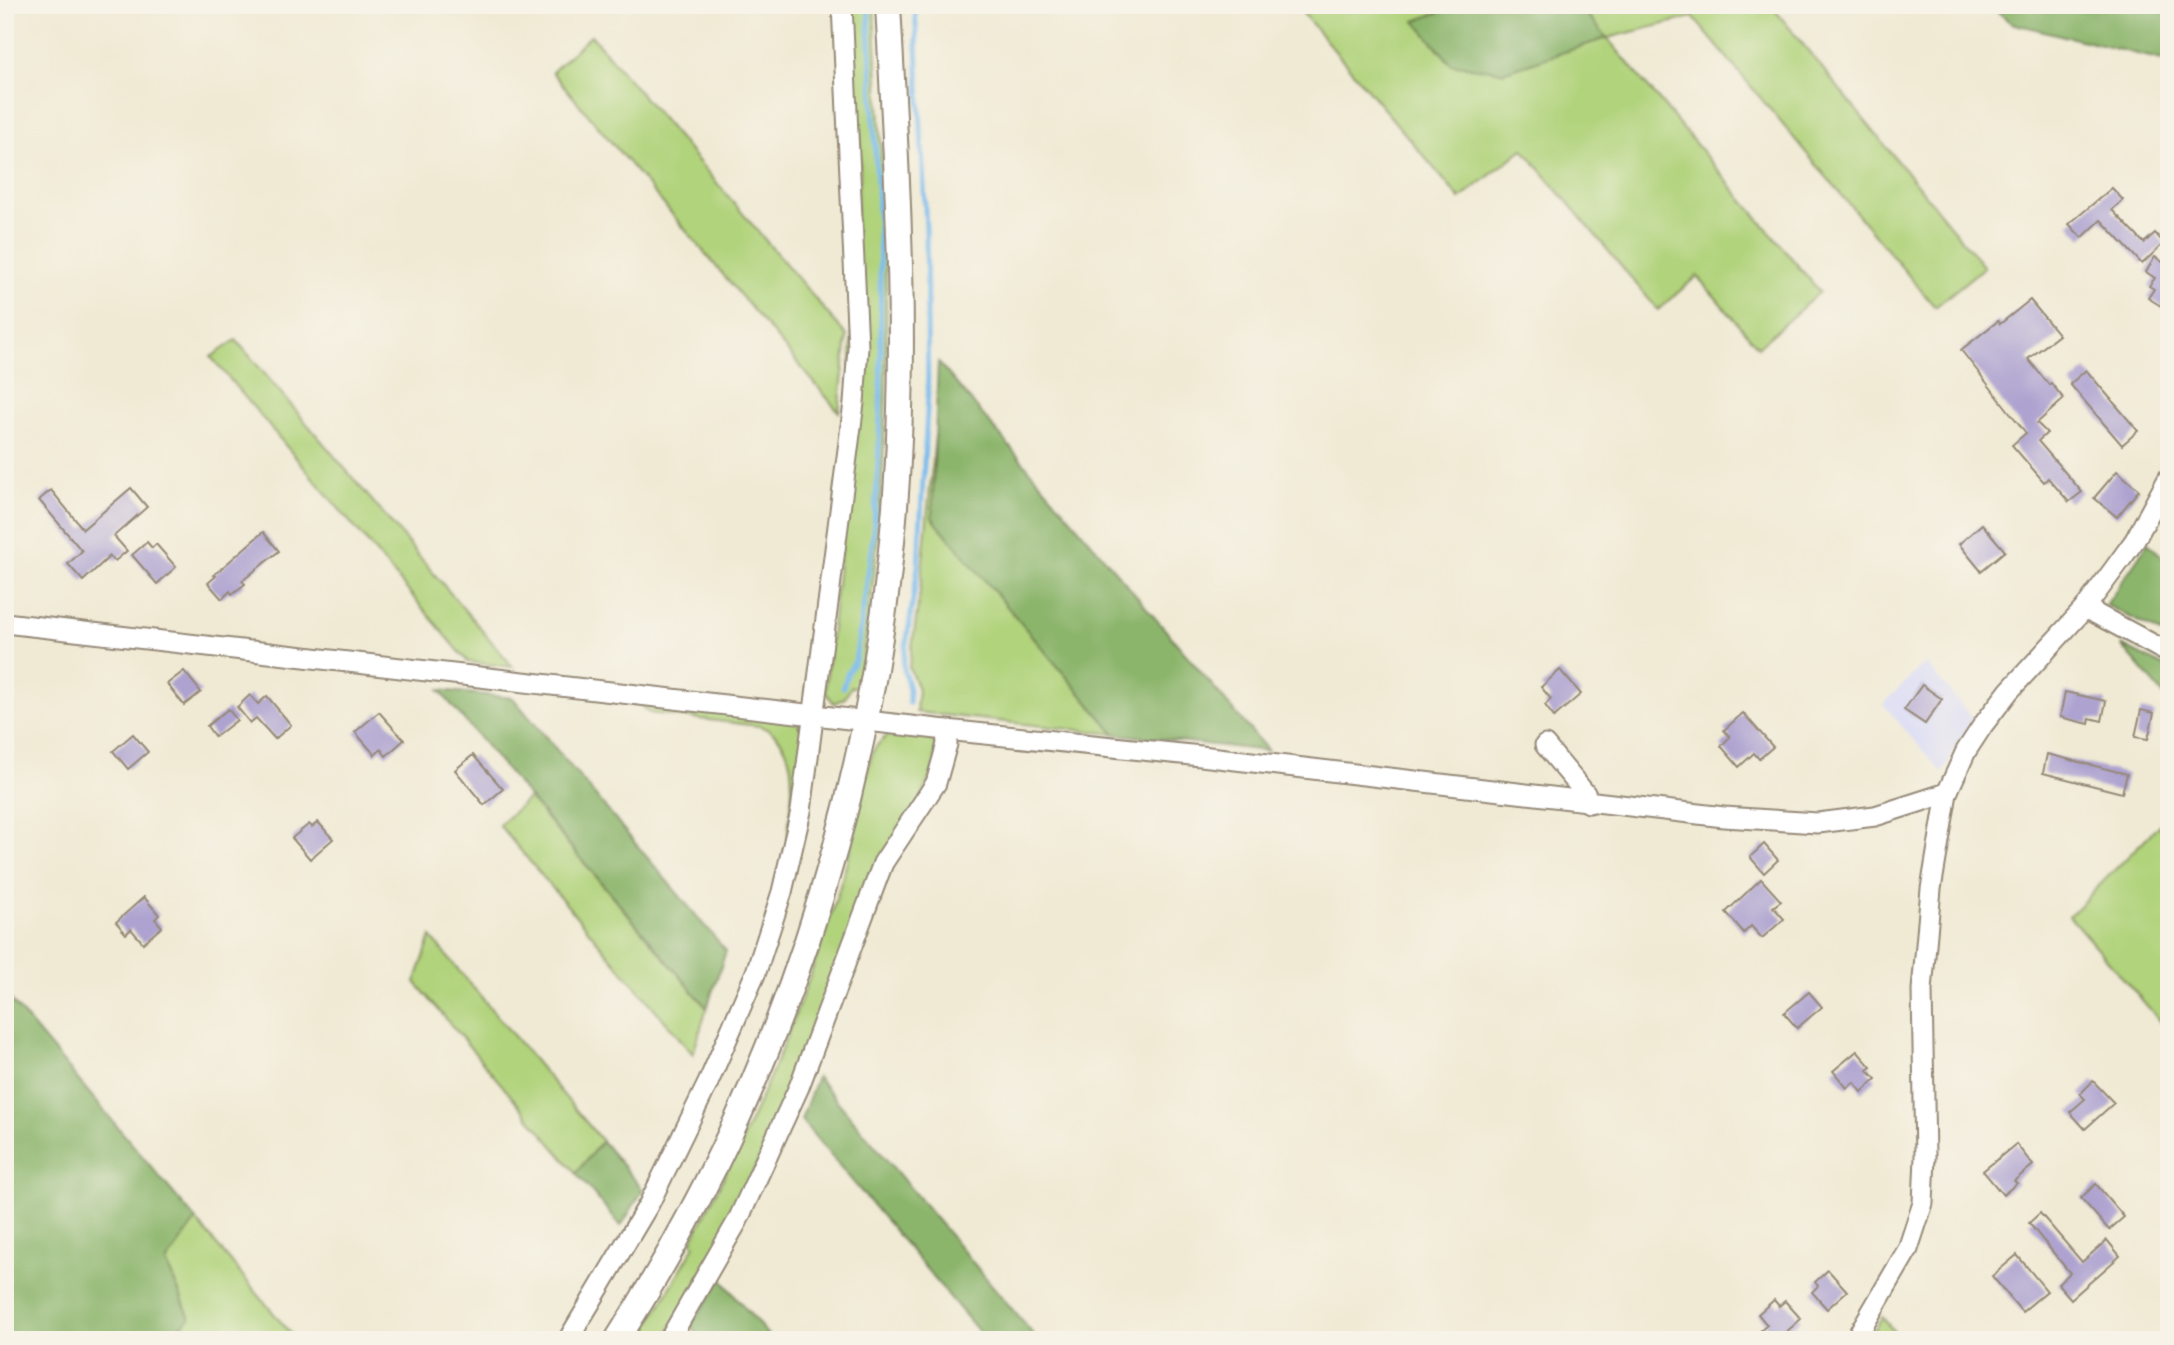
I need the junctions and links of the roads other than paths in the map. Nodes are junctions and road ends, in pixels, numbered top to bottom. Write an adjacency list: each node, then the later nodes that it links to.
1 (842, 5): 7 (street)
2 (888, 5): 8 (main road)
3 (2169, 477): 4 (street)
4 (2085, 608): 6 (street); 11 (street)
5 (5, 622): 7 (street)
6 (2169, 653)
7 (814, 713): 8 (street); 13 (street)
8 (866, 720): 9 (street); 14 (main road)
9 (946, 730): 12 (street); 15 (street)
10 (1545, 744): 12 (street)
11 (1947, 793): 12 (street); 16 (street)
12 (1589, 803)
13 (569, 1340)
14 (617, 1340)
15 (669, 1340)
16 (1855, 1340)

